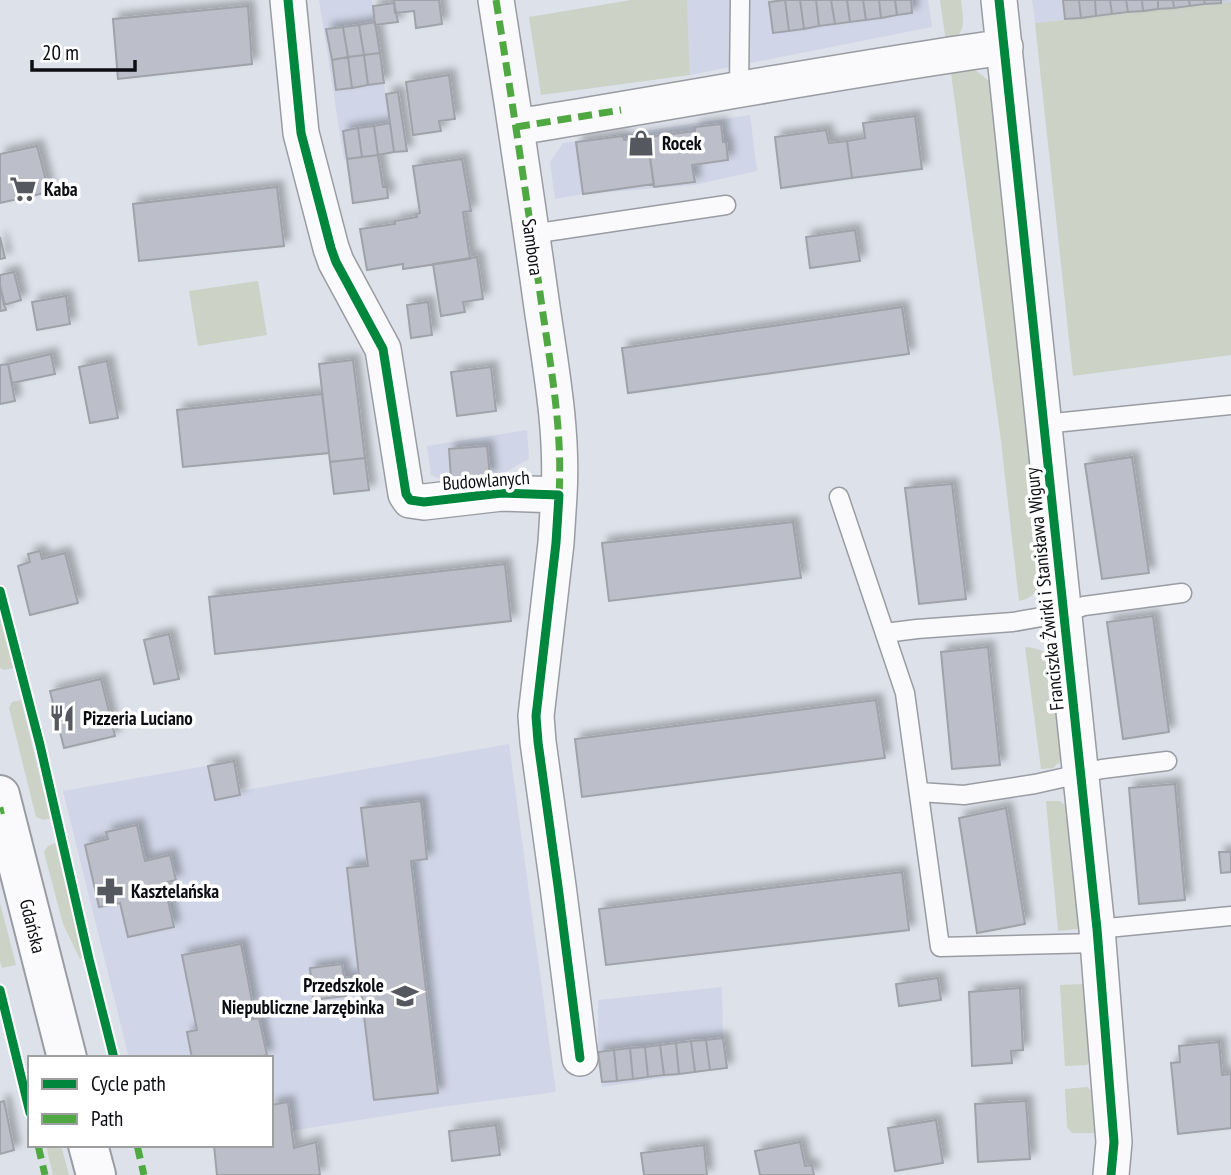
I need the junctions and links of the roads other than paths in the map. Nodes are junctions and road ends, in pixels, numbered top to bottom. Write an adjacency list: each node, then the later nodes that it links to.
1 (288, 0): 12 (street, Budowlanych)
2 (496, 0): 7 (street, Sambora)
3 (740, 0): 6 (lane)
4 (999, 0): 5 (street, Franciszka Żwirki i Stanisława Wigury)
5 (1005, 47): 6 (street); 11 (street, Franciszka Żwirki i Stanisława Wigury)
6 (739, 89): 7 (street)
7 (516, 127): 9 (street, Sambora)
8 (726, 205): 9 (lane)
9 (532, 234): 12 (street, Sambora)
10 (1231, 405): 11 (lane)
11 (1044, 424): 15 (street, Franciszka Żwirki i Stanisława Wigury)
12 (559, 495): 24 (street)
13 (839, 497): 16 (lane)
14 (1182, 593): 15 (lane)
15 (1064, 612): 16 (lane); 18 (street, Franciszka Żwirki i Stanisława Wigury)
16 (885, 633): 19 (lane)
17 (1167, 761): 18 (lane)
18 (1082, 775): 19 (lane); 22 (street, Franciszka Żwirki i Stanisława Wigury)
19 (919, 792): 22 (lane)
20 (1, 805): 23 (main road, Gdańska)
21 (1231, 916): 22 (lane)
22 (1098, 936): 27 (street, Franciszka Żwirki i Stanisława Wigury)
23 (66, 1056)
24 (580, 1058)
25 (89, 1147): 26 (main road)
26 (96, 1175)
27 (1111, 1175)

